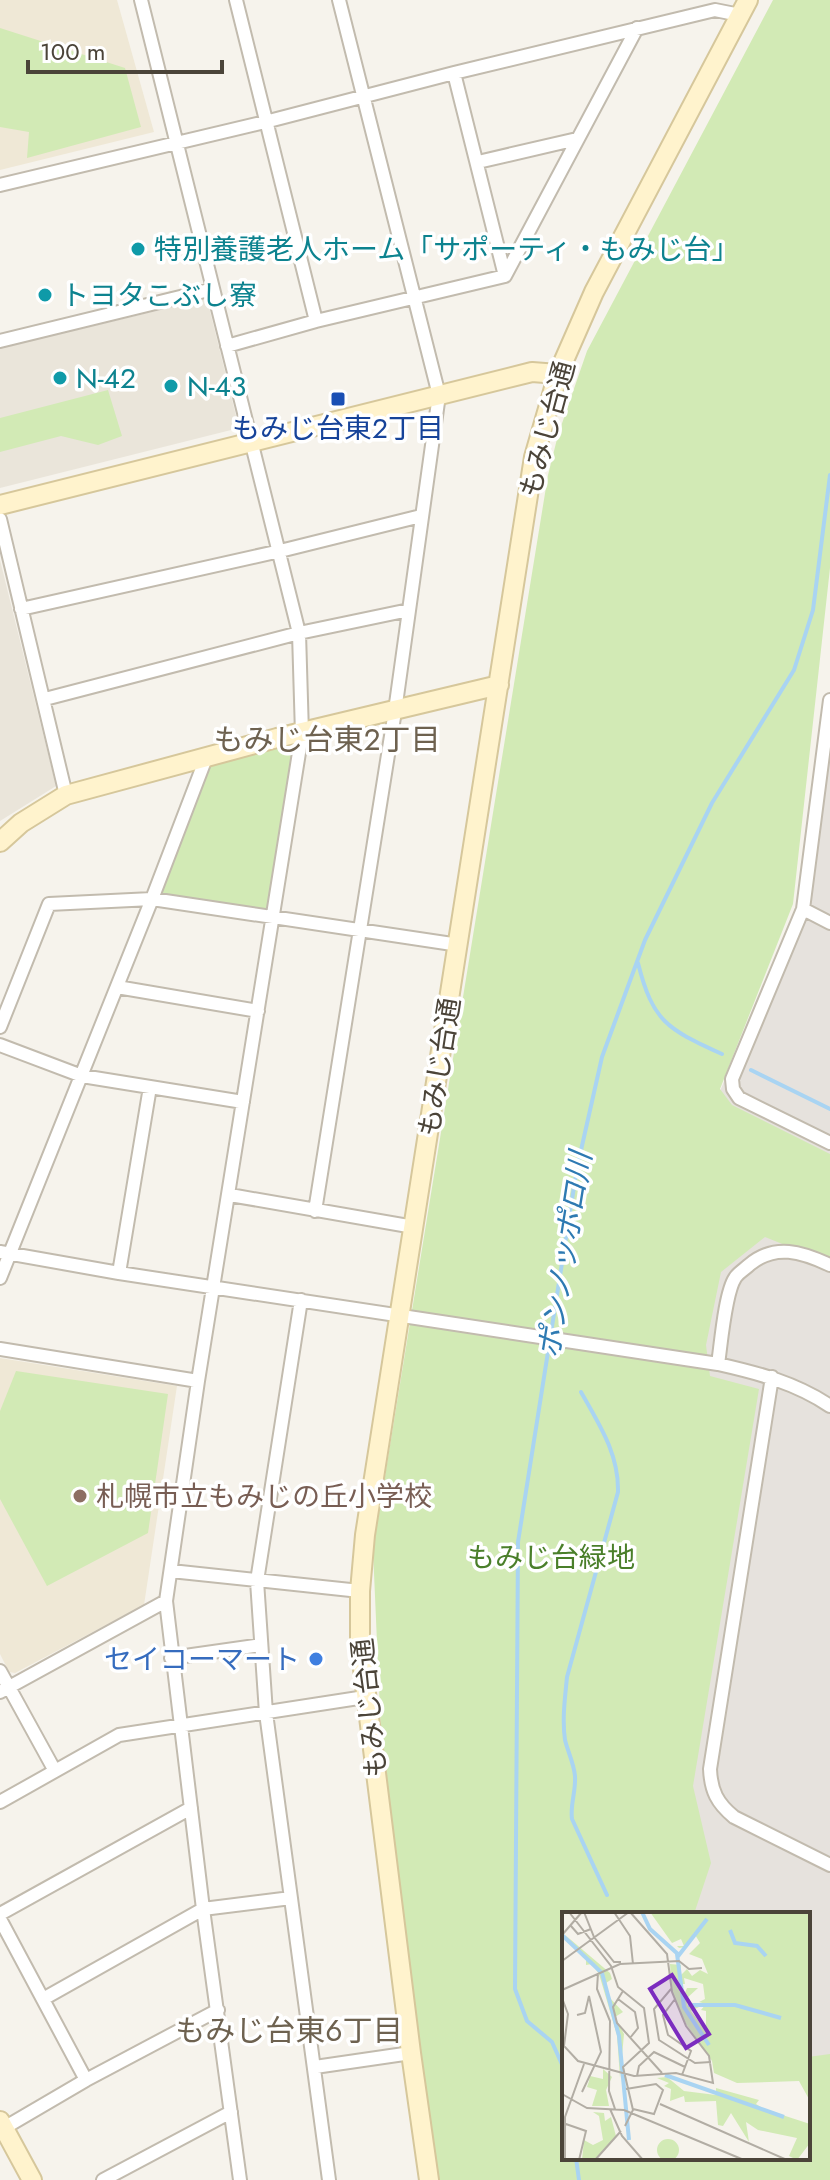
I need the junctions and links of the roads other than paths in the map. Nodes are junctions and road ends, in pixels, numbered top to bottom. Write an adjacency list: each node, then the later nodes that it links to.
1 (141, 0): 10 (street)
2 (236, 0): 8 (street)
3 (339, 0): 7 (street)
4 (744, 8): 5 (street); 19 (street, もみじ台通)
5 (637, 28): 6 (street); 9 (street)
6 (454, 73): 7 (street); 11 (street)
7 (362, 96): 8 (street); 15 (street)
8 (265, 122): 10 (street); 16 (street)
9 (577, 139): 11 (street); 13 (street)
10 (177, 141): 12 (street); 14 (street)
11 (478, 162): 13 (street)
12 (0, 185)
13 (505, 276): 15 (street)
14 (213, 289): 17 (street); 18 (street)
15 (415, 297): 16 (street); 20 (street)
16 (316, 321): 18 (street)
17 (0, 341)
18 (227, 346): 21 (street)
19 (558, 374): 20 (street); 29 (street, もみじ台通)
20 (439, 395): 21 (street); 23 (street)
21 (252, 443): 22 (street); 25 (street)
22 (0, 505)
23 (421, 516): 25 (street); 27 (street)
24 (0, 519): 26 (street)
25 (280, 551): 26 (street); 28 (street)
26 (21, 609): 30 (street)
27 (409, 610): 28 (street); 32 (street)
28 (299, 633): 30 (street); 33 (street)
29 (499, 685): 32 (street); 42 (street, もみじ台通)
30 (45, 699): 35 (street)
31 (830, 700): 38 (street)
32 (395, 711): 33 (street); 41 (street)
33 (302, 734): 34 (street); 39 (street)
34 (206, 758): 35 (street); 37 (street)
35 (66, 795): 36 (street)
36 (0, 842)
37 (152, 899): 39 (street); 43 (street); 45 (street)
38 (803, 909): 40 (street); 50 (street)
39 (273, 917): 41 (street); 44 (street)
40 (830, 923)
41 (359, 930): 42 (street); 52 (street)
42 (459, 945): 53 (street, もみじ台通)
43 (117, 987): 44 (street); 47 (street)
44 (258, 1011): 49 (street)
45 (0, 1027)
46 (0, 1045): 47 (street)
47 (82, 1076): 48 (street); 54 (street)
48 (150, 1087): 49 (street); 56 (street)
49 (243, 1102): 51 (street)
50 (830, 1143)
51 (230, 1195): 52 (street); 58 (street)
52 (315, 1211): 53 (street)
53 (414, 1227): 60 (street, もみじ台通)
54 (5, 1254): 56 (street); 57 (street)
55 (830, 1265): 62 (street)
56 (119, 1273): 58 (street)
57 (0, 1278)
58 (214, 1287): 59 (street); 64 (street)
59 (301, 1300): 60 (street); 67 (street)
60 (400, 1317): 62 (street); 68 (street, もみじ台通)
61 (0, 1349): 64 (street)
62 (718, 1364): 63 (street)
63 (772, 1377): 65 (street); 80 (street)
64 (198, 1381): 66 (street)
65 (830, 1406)
66 (171, 1571): 67 (street); 69 (street)
67 (257, 1581): 68 (street); 70 (street)
68 (360, 1591): 74 (street, もみじ台通)
69 (166, 1601): 71 (street); 73 (street)
70 (261, 1645): 71 (street); 75 (street)
71 (171, 1658): 76 (street)
72 (0, 1671): 73 (street)
73 (4, 1690): 77 (street)
74 (365, 1697): 75 (street); 86 (street, もみじ台通)
75 (266, 1713): 76 (street); 81 (street)
76 (181, 1725): 77 (street); 79 (street)
77 (55, 1771): 78 (street)
78 (0, 1802)
79 (191, 1808): 82 (street); 83 (street)
80 (830, 1865)
81 (291, 1898): 82 (street); 87 (street)
82 (203, 1909): 84 (street); 85 (street)
83 (0, 1916): 84 (street)
84 (43, 1999): 88 (street)
85 (218, 2010): 88 (street); 89 (street)
86 (411, 2053): 87 (street); 95 (street, もみじ台通)
87 (315, 2067): 94 (street)
88 (86, 2080): 90 (street)
89 (231, 2112): 92 (street); 93 (street)
90 (2, 2124): 91 (street)
91 (32, 2180)
92 (103, 2180)
93 (240, 2180)
94 (329, 2180)
95 (429, 2180)

